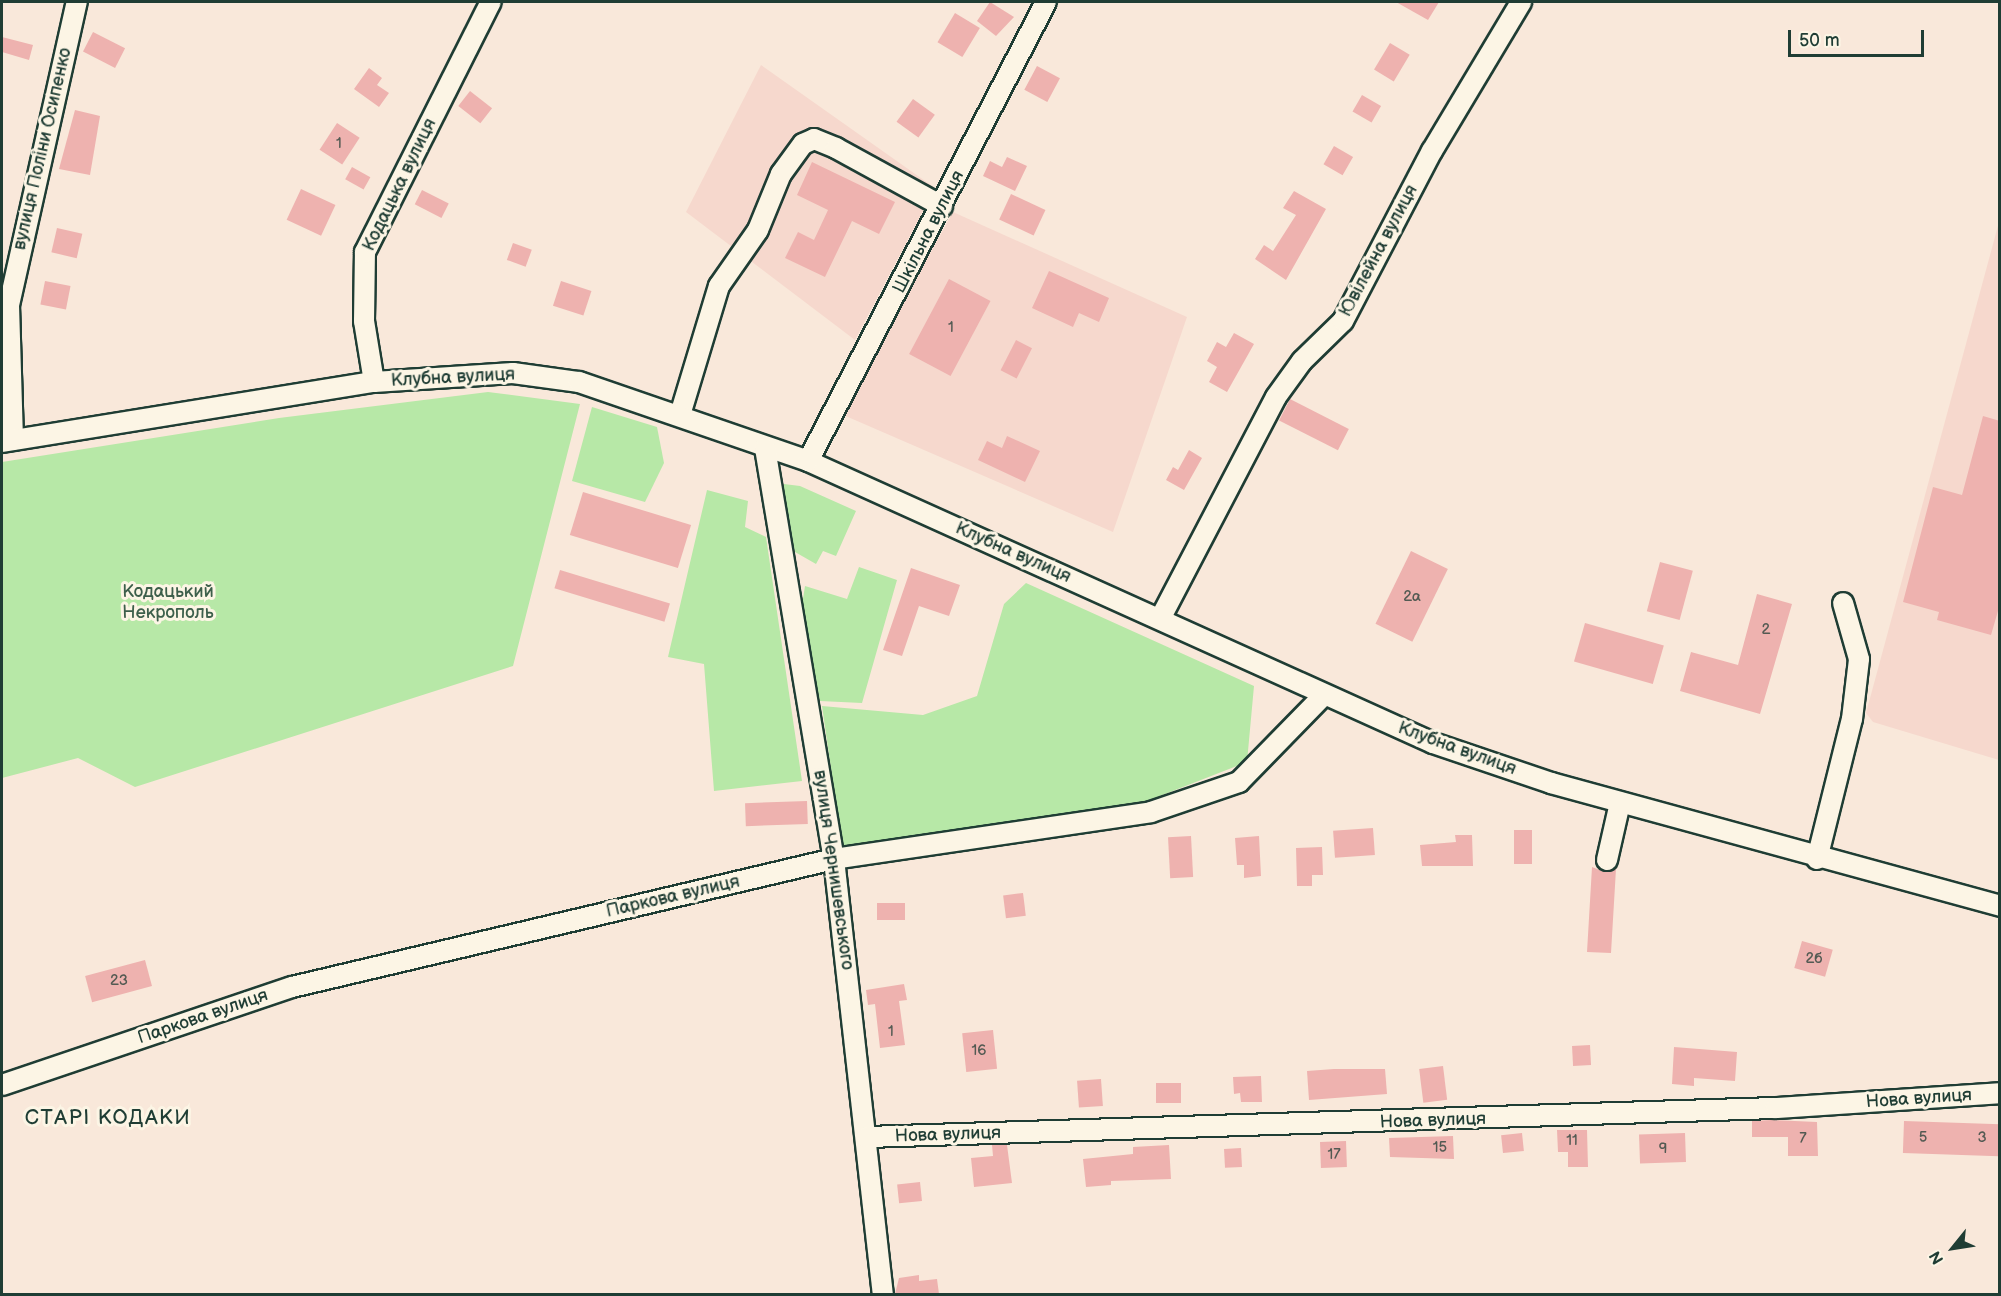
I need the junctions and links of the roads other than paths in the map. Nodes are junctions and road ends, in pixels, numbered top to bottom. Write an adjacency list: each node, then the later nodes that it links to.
1 (76, 2): 8 (street, вулиця Поліни Осипенко)
2 (491, 2): 6 (street, Кодацька вулиця)
3 (1046, 2): 5 (street, Шкільна вулиця)
4 (1521, 2): 12 (street, Ювілейна вулиця)
5 (942, 206): 7 (street); 10 (street, Шкільна вулиця)
6 (374, 382): 7 (street, Клубна вулиця); 8 (street, Клубна вулиця)
7 (680, 415): 9 (street, Клубна вулиця)
8 (7, 441)
9 (765, 448): 10 (street, Клубна вулиця); 15 (street, вулиця Чернишевського)
10 (808, 461): 12 (street, Клубна вулиця)
11 (1843, 603): 16 (street)
12 (1160, 619): 13 (street, Клубна вулиця)
13 (1323, 696): 14 (street, Клубна вулиця); 15 (street, Паркова вулиця)
14 (1620, 803): 16 (street, Клубна вулиця); 17 (street)
15 (834, 859): 19 (street, Паркова вулиця); 21 (street, вулиця Чернишевського)
16 (1817, 859): 18 (street, Клубна вулиця)
17 (1607, 860)
18 (2000, 906)
19 (2, 1085)
20 (2000, 1093): 21 (street, Нова вулиця)
21 (867, 1137): 22 (street, вулиця Чернишевського)
22 (883, 1294)

